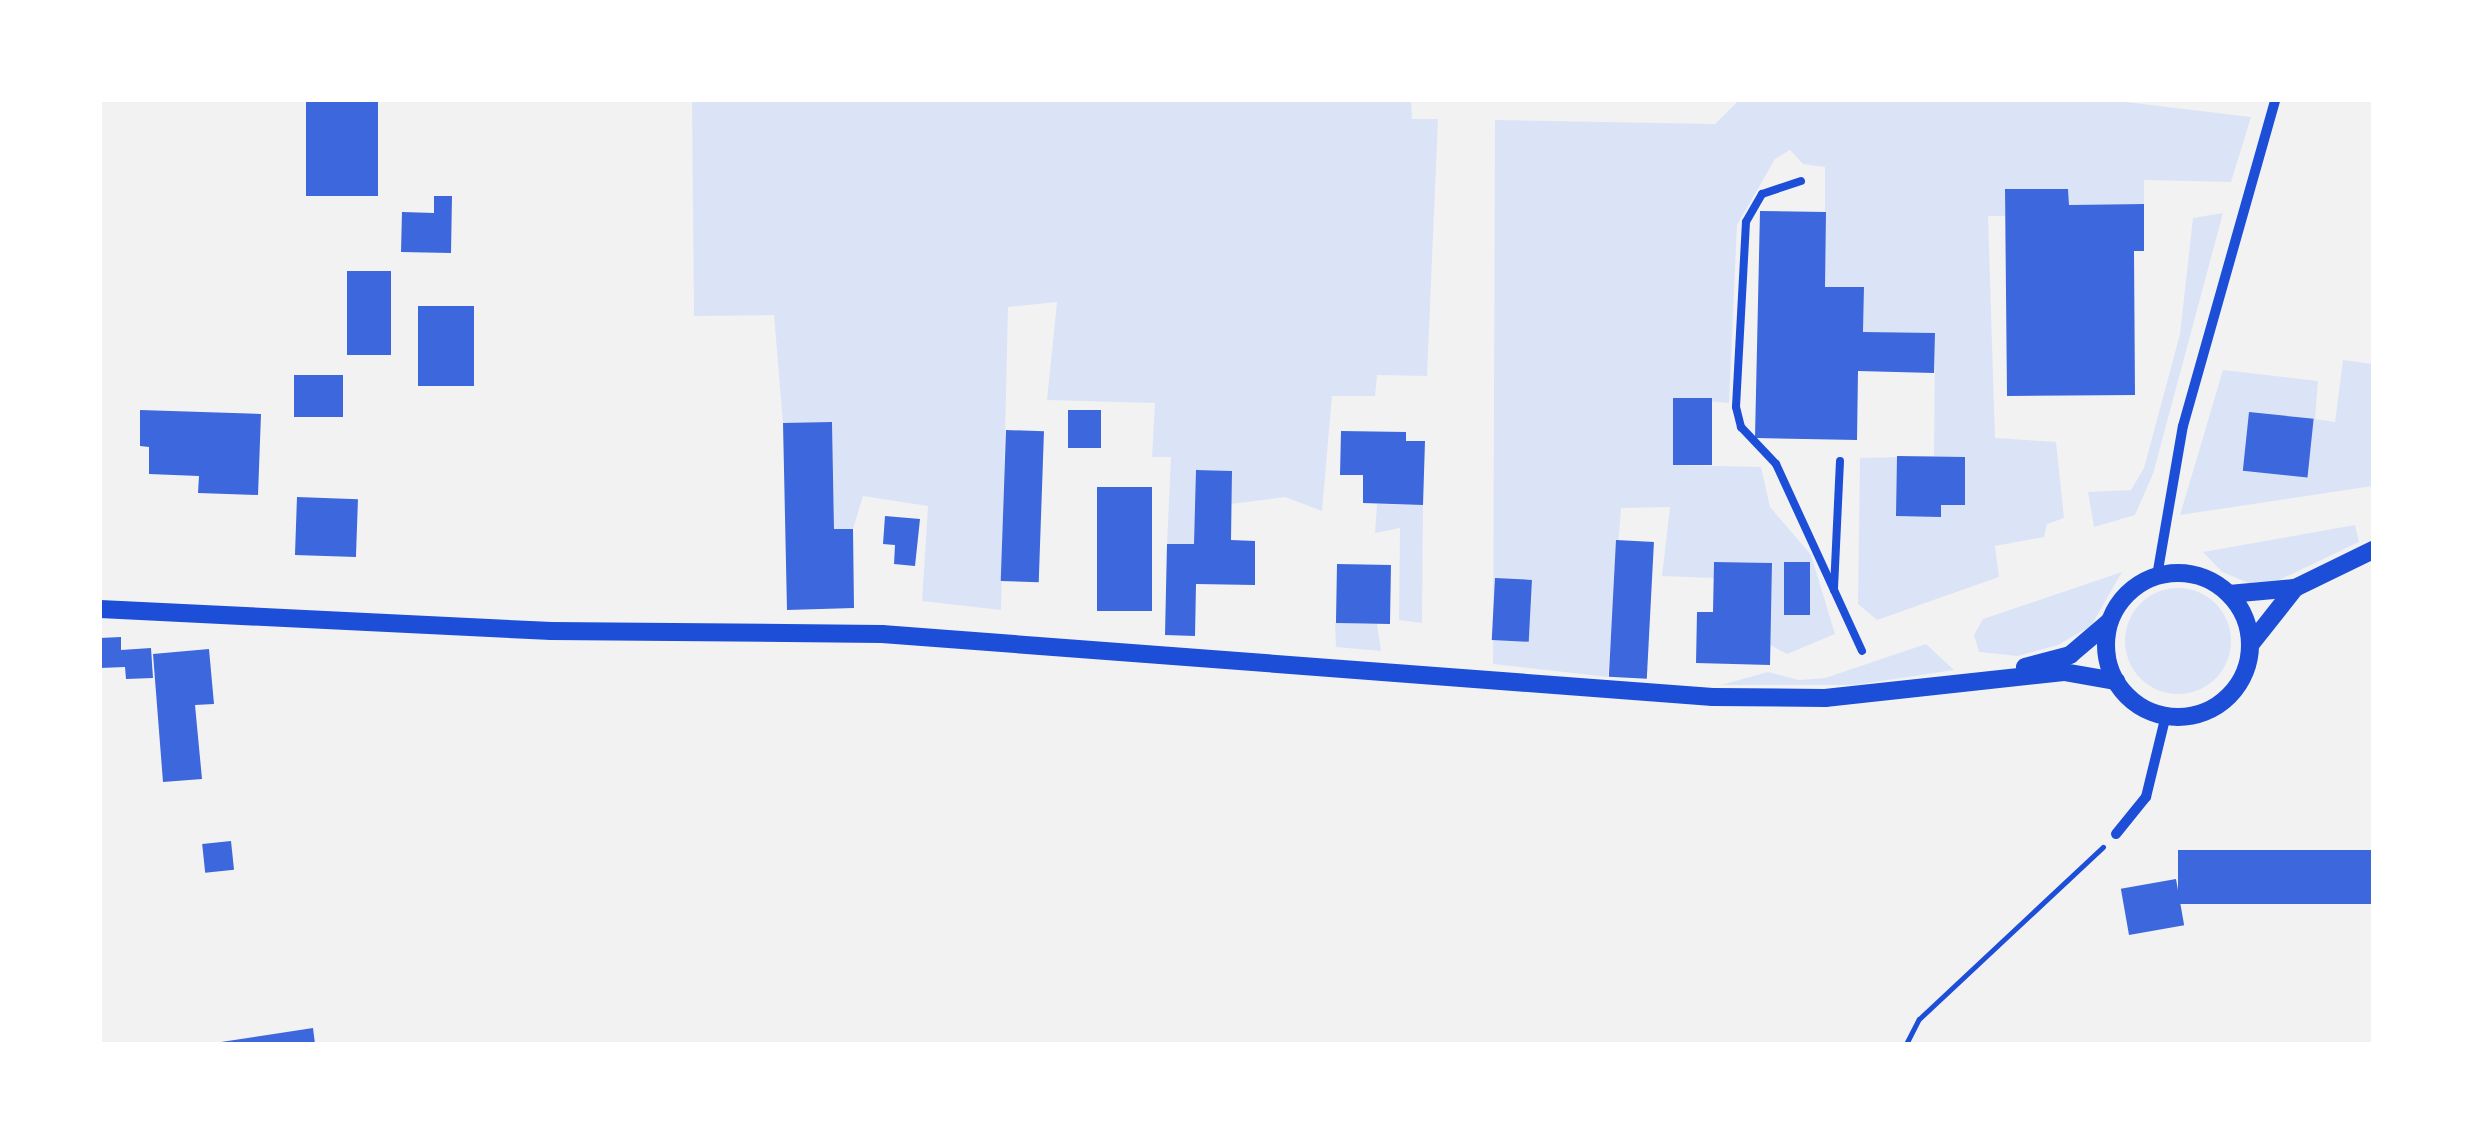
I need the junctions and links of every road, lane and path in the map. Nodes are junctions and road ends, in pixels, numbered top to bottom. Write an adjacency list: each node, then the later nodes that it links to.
1 (2274, 100): 5 (street)
2 (1801, 181): 7 (lane)
3 (1840, 461): 7 (lane)
4 (2373, 550): 6 (street)
5 (2157, 576): 8 (street); 10 (street)
6 (2295, 588): 8 (street); 11 (street)
7 (1834, 590): 12 (lane)
8 (2229, 594): 11 (street)
9 (100, 609): 13 (street)
10 (2110, 622): 13 (street); 14 (street)
11 (2250, 645): 15 (street)
12 (1862, 651)
13 (1982, 678): 14 (street)
14 (2116, 682): 15 (street)
15 (2166, 715): 16 (street)
16 (2116, 834): 17 (path)
17 (1906, 1044)

